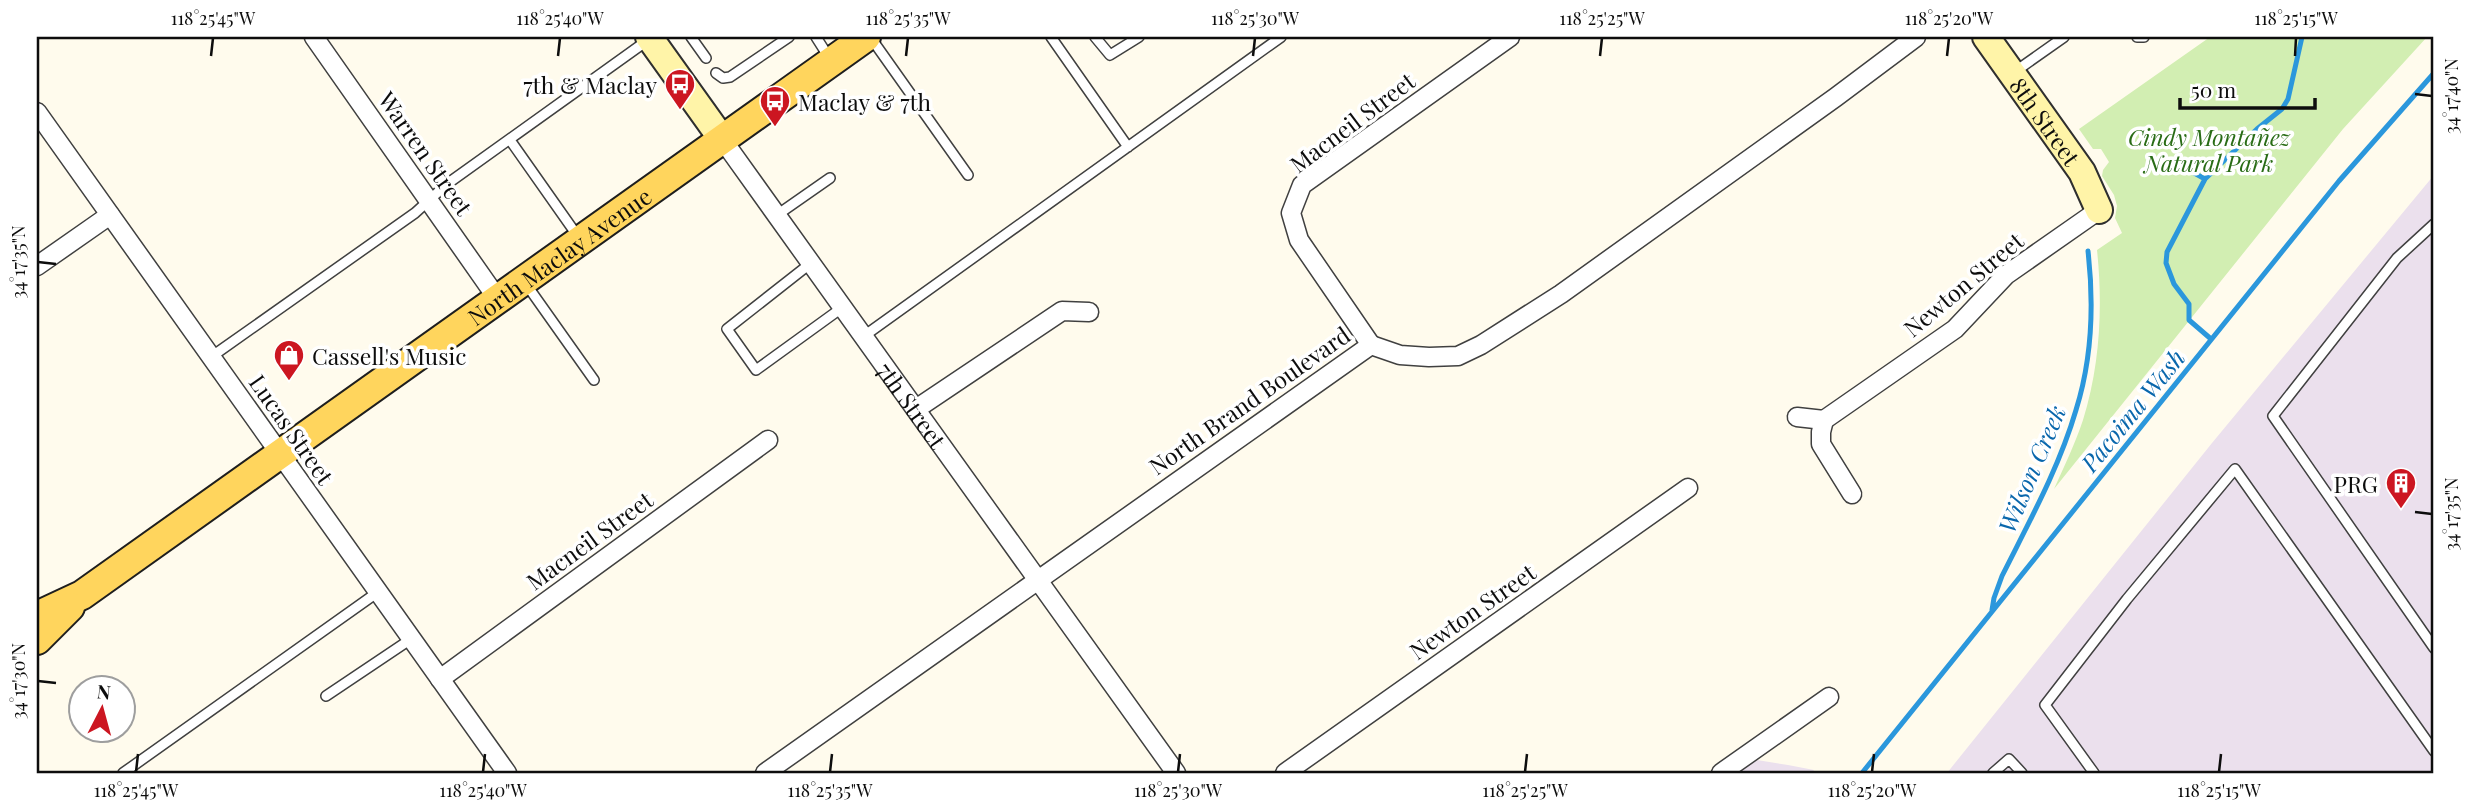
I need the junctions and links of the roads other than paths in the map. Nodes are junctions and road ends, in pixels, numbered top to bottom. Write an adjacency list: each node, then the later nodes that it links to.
1 (314, 37): 27 (street, Warren Street)
2 (691, 37): 17 (lane)
3 (789, 37): 19 (lane)
4 (816, 37): 18 (lane)
5 (868, 37): 18 (main road, North Maclay Avenue); 25 (lane)
6 (1051, 37): 24 (lane)
7 (1095, 37): 8 (lane)
8 (1139, 37)
9 (1281, 37): 24 (lane)
10 (1510, 37): 40 (street, Macneil Street)
11 (1916, 37): 40 (street, North Brand Boulevard)
12 (1987, 37): 20 (street, 8th Street)
13 (2064, 37): 20 (lane)
14 (2137, 37): 15 (lane)
15 (2144, 37)
16 (650, 38): 22 (street, 7th Street); 23 (lane)
17 (706, 58)
18 (832, 61): 22 (main road, North Maclay Avenue)
19 (716, 73)
20 (2012, 74): 28 (street, 8th Street)
21 (37, 112): 29 (street, Lucas Street)
22 (722, 139): 30 (street, 7th Street); 32 (main road, North Maclay Avenue)
23 (510, 140): 27 (lane); 32 (lane)
24 (1128, 147): 39 (lane)
25 (968, 174)
26 (830, 178): 30 (lane)
27 (429, 200): 36 (street, Warren Street); 41 (lane)
28 (2099, 210): 45 (street, Newton Street)
29 (110, 215): 34 (street); 41 (street, Lucas Street)
30 (777, 215): 33 (street, 7th Street)
31 (2434, 224): 56 (lane)
32 (580, 239): 35 (main road, North Maclay Avenue)
33 (811, 263): 37 (street, 7th Street); 37 (lane)
34 (37, 266)
35 (523, 280): 36 (main road, North Maclay Avenue); 42 (lane)
36 (497, 299): 47 (main road, North Maclay Avenue)
37 (843, 307): 39 (street, 7th Street)
38 (1089, 312): 43 (street)
39 (864, 337): 43 (street, 7th Street)
40 (1371, 345): 50 (street, North Brand Boulevard)
41 (211, 357): 47 (street, Lucas Street)
42 (594, 380)
43 (916, 409): 50 (street, 7th Street)
44 (1797, 417): 45 (street)
45 (1824, 420): 49 (street)
46 (768, 440): 57 (street, Macneil Street)
47 (280, 454): 51 (street, Lucas Street); 52 (main road, North Maclay Avenue)
48 (1688, 488): 65 (street, Newton Street)
49 (1852, 494)
50 (1037, 580): 63 (street, North Brand Boulevard); 64 (street, 7th Street)
51 (378, 592): 54 (street, Lucas Street); 61 (lane)
52 (82, 595): 53 (main road, North Maclay Avenue); 55 (main road, North Maclay Avenue)
53 (37, 616)
54 (411, 639): 57 (street, Lucas Street); 58 (lane)
55 (37, 640)
56 (2434, 648)
57 (440, 679): 62 (street, Lucas Street)
58 (326, 696)
59 (1829, 697): 66 (street)
60 (2434, 751): 69 (lane)
61 (123, 773)
62 (507, 773)
63 (765, 773)
64 (1175, 773)
65 (1285, 773)
66 (1721, 773)
67 (1993, 773): 68 (lane)
68 (2022, 773)
69 (2094, 773)

